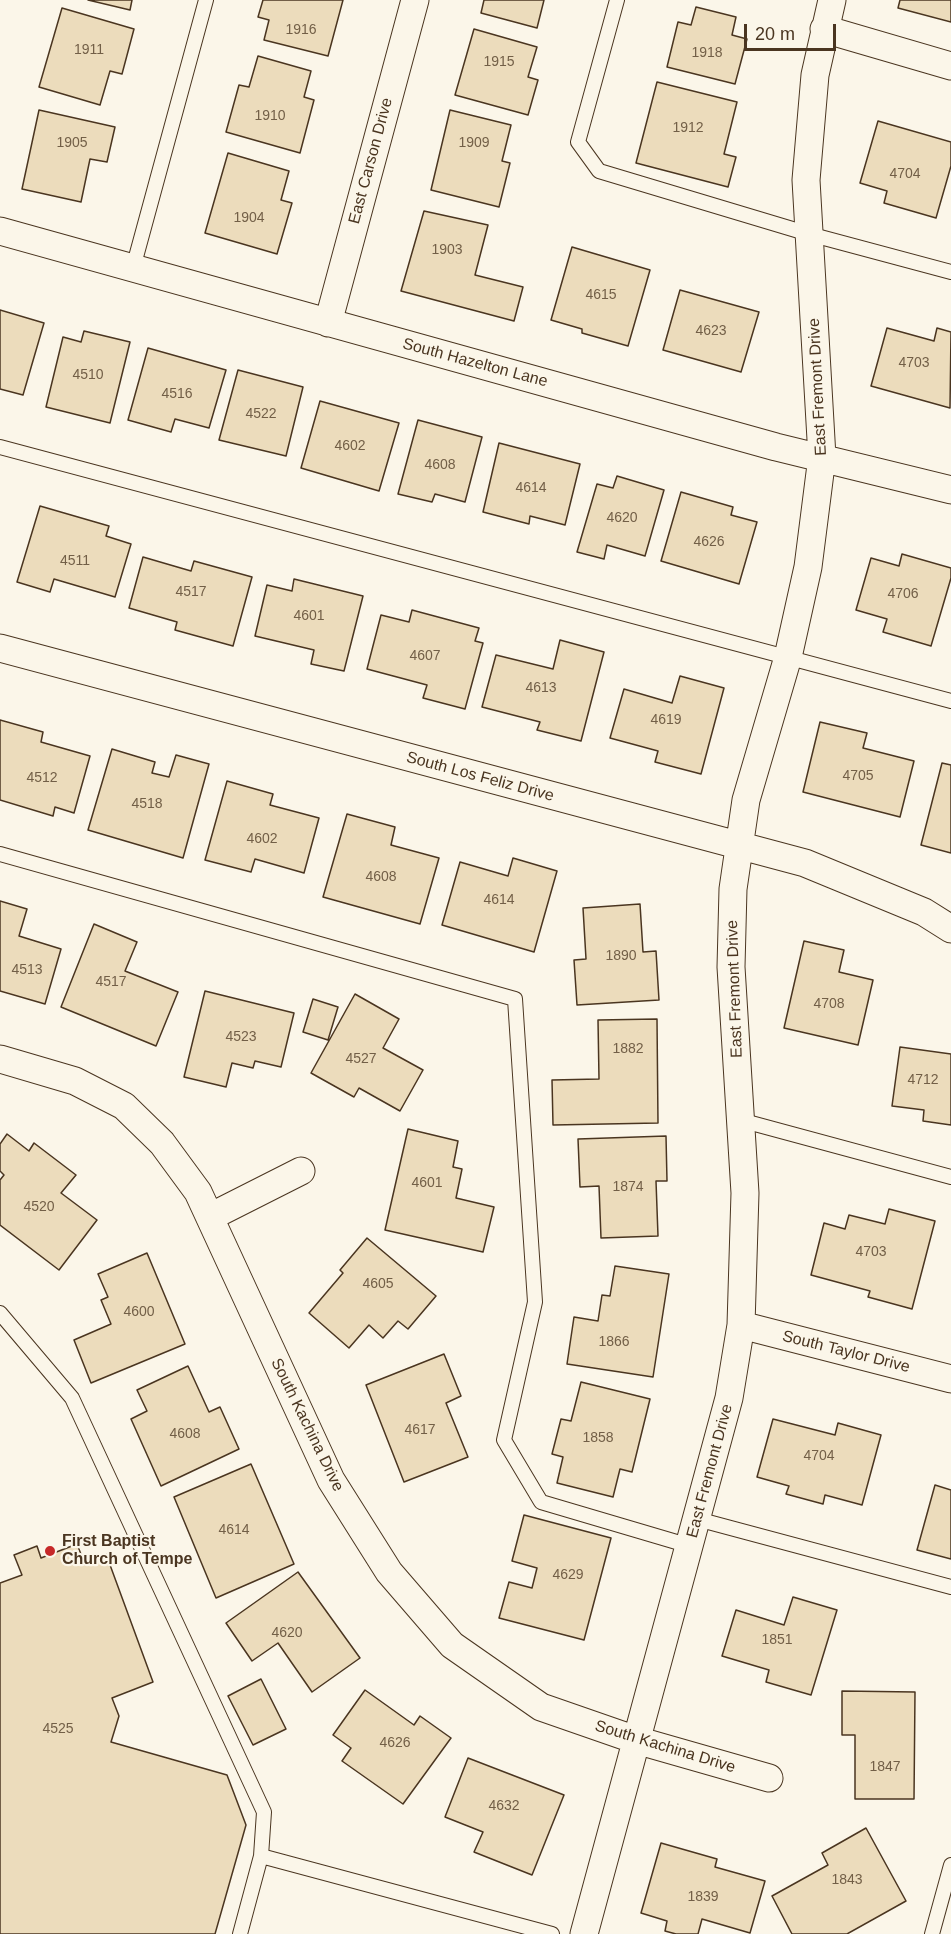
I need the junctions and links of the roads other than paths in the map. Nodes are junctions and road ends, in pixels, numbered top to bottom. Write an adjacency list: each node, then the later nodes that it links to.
1 (206, 0): 9 (lane)
2 (415, 0): 11 (street, East Carson Drive)
3 (617, 0): 8 (lane)
4 (832, 0): 5 (street, East Fremont Drive)
5 (824, 29): 6 (street); 8 (street, East Fremont Drive)
6 (951, 66)
7 (0, 231): 9 (street, South Hazelton Lane)
8 (809, 234): 10 (lane); 13 (street, East Fremont Drive)
9 (133, 268): 11 (street, South Hazelton Lane)
10 (951, 272)
11 (328, 323): 13 (street, South Hazelton Lane)
12 (0, 447): 16 (lane)
13 (822, 457): 14 (street, South Hazelton Lane); 16 (street, East Fremont Drive)
14 (951, 490)
15 (0, 648): 18 (street, South Los Feliz Drive)
16 (788, 657): 17 (lane); 18 (street, East Fremont Drive)
17 (951, 701)
18 (739, 847): 20 (street, South Los Feliz Drive); 22 (street, East Fremont Drive)
19 (0, 854): 30 (lane)
20 (951, 929)
21 (0, 1059): 25 (street, South Kachina Drive)
22 (741, 1120): 24 (lane); 27 (street, East Fremont Drive)
23 (301, 1171): 25 (street)
24 (951, 1177)
25 (210, 1217): 32 (street, South Kachina Drive)
26 (0, 1312): 34 (lane)
27 (741, 1325): 28 (street, South Taylor Drive); 29 (street, East Fremont Drive)
28 (951, 1379)
29 (697, 1520): 30 (street, East Fremont Drive); 31 (lane)
30 (690, 1546): 32 (street, East Fremont Drive)
31 (951, 1587)
32 (636, 1740): 33 (street, South Kachina Drive); 38 (street, East Fremont Drive)
33 (769, 1778)
34 (261, 1856): 36 (lane); 37 (lane)
35 (951, 1866): 39 (lane)
36 (240, 1934)
37 (552, 1934)
38 (584, 1934)
39 (932, 1934)

